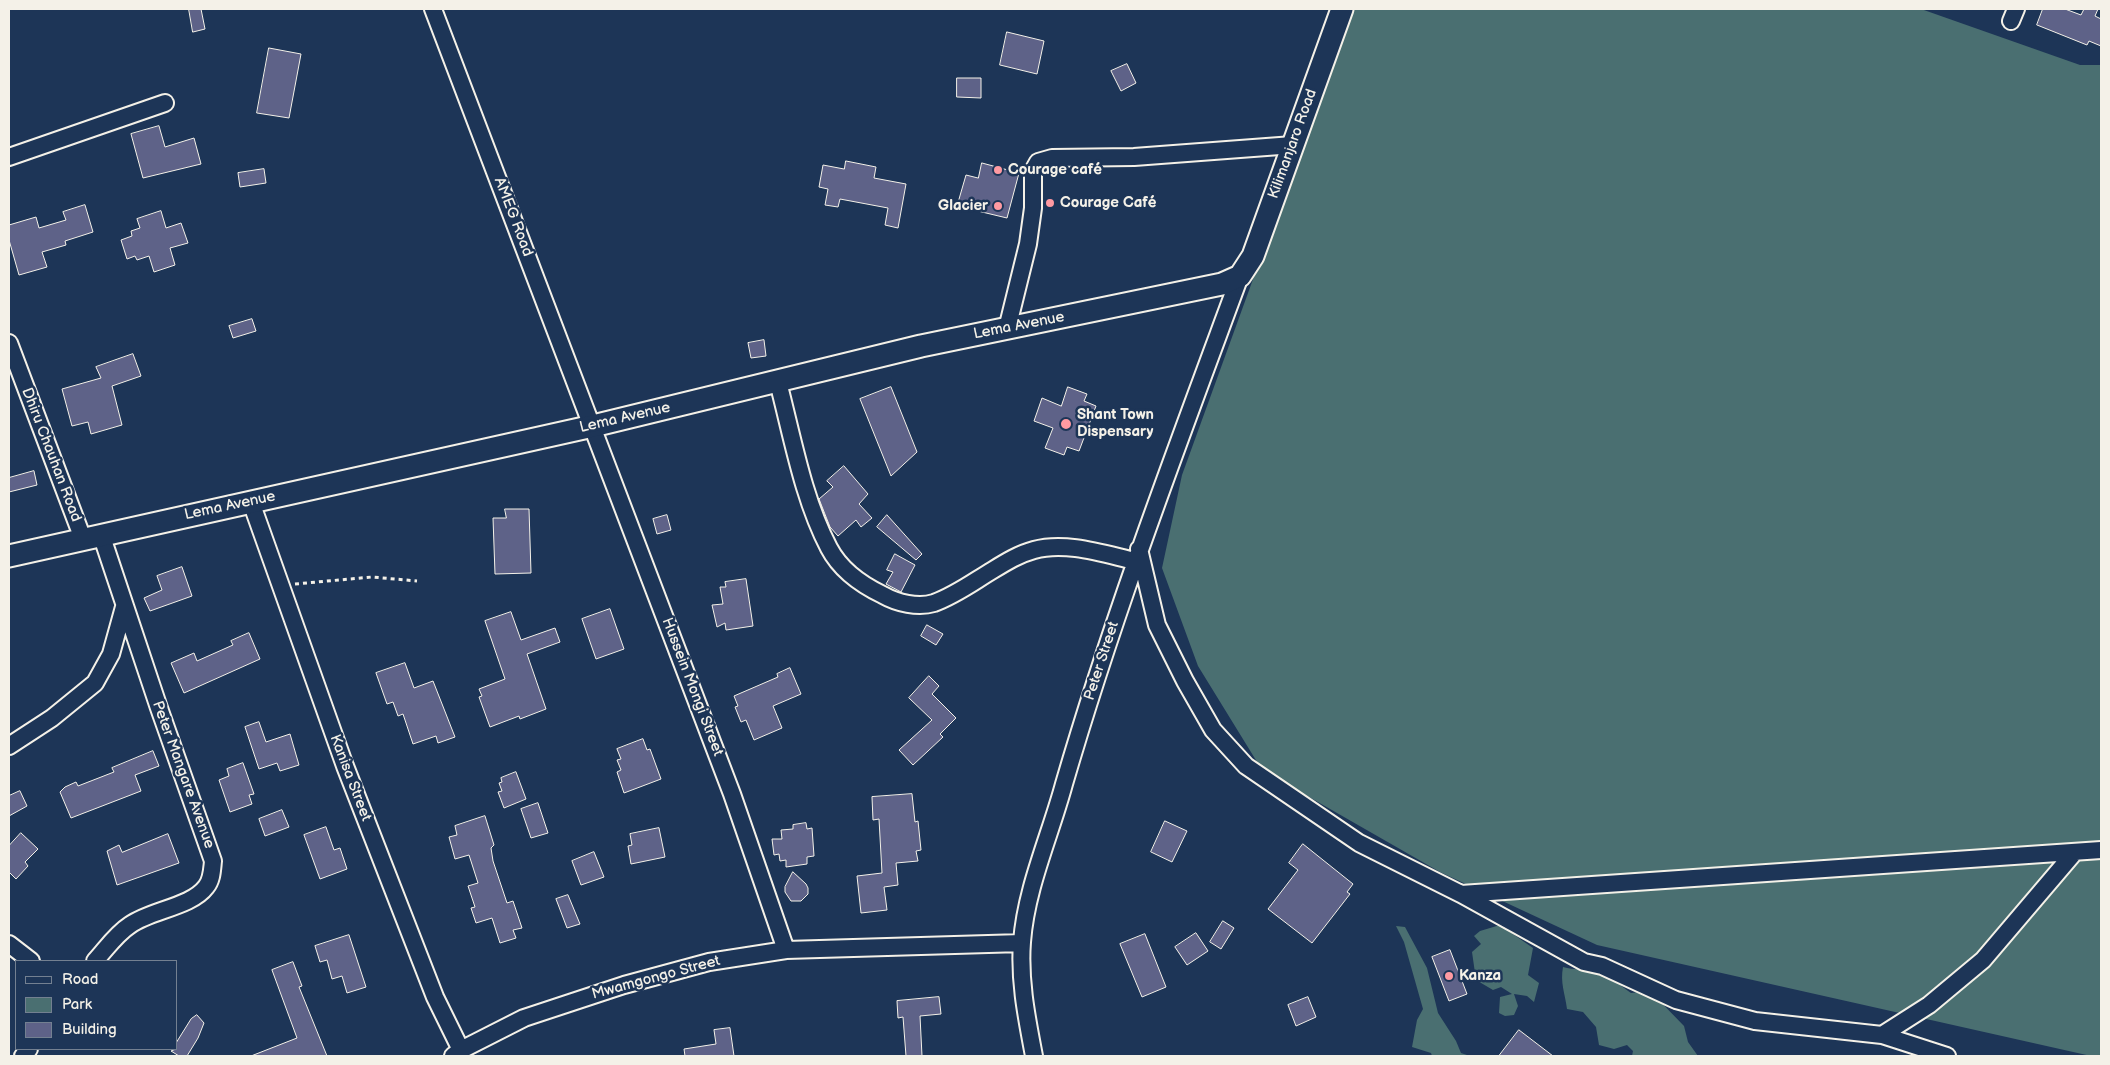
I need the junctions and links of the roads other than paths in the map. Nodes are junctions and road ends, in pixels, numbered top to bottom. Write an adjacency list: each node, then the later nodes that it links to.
1 (433, 9): 10 (street, AMEG Road)
2 (1342, 9): 4 (main road, Kilimanjaro Road)
3 (165, 103): 5 (street)
4 (1293, 145): 6 (main road, Kilimanjaro Road); 7 (street)
5 (9, 157)
6 (1240, 276): 7 (main road, Lema Avenue); 13 (street, Peter Street)
7 (1007, 329): 9 (main road, Lema Avenue)
8 (9, 343): 12 (street, Dhiru Chauhan Road)
9 (778, 382): 10 (main road, Lema Avenue); 13 (street)
10 (593, 426): 11 (main road, Lema Avenue); 22 (street, Hussein Mongi Street)
11 (251, 502): 12 (main road, Lema Avenue); 26 (street, Kanisa Street)
12 (92, 536): 14 (main road, Lema Avenue); 15 (street, Peter Mangare Avenue)
13 (1137, 555): 19 (street); 20 (street, Peter Street)
14 (9, 556)
15 (124, 607): 16 (street); 24 (street, Peter Mangare Avenue)
16 (9, 746)
17 (2101, 850): 18 (street)
18 (2074, 853): 19 (street); 25 (street)
19 (1461, 894): 25 (street)
20 (1022, 943): 22 (street, Mwamgongo Street); 27 (street, Peter Street)
21 (9, 944): 23 (street)
22 (786, 950): 26 (street, Mwamgongo Street)
23 (30, 960)
24 (96, 960)
25 (1882, 1035): 28 (street)
26 (457, 1053)
27 (1034, 1056)
28 (1947, 1056)

